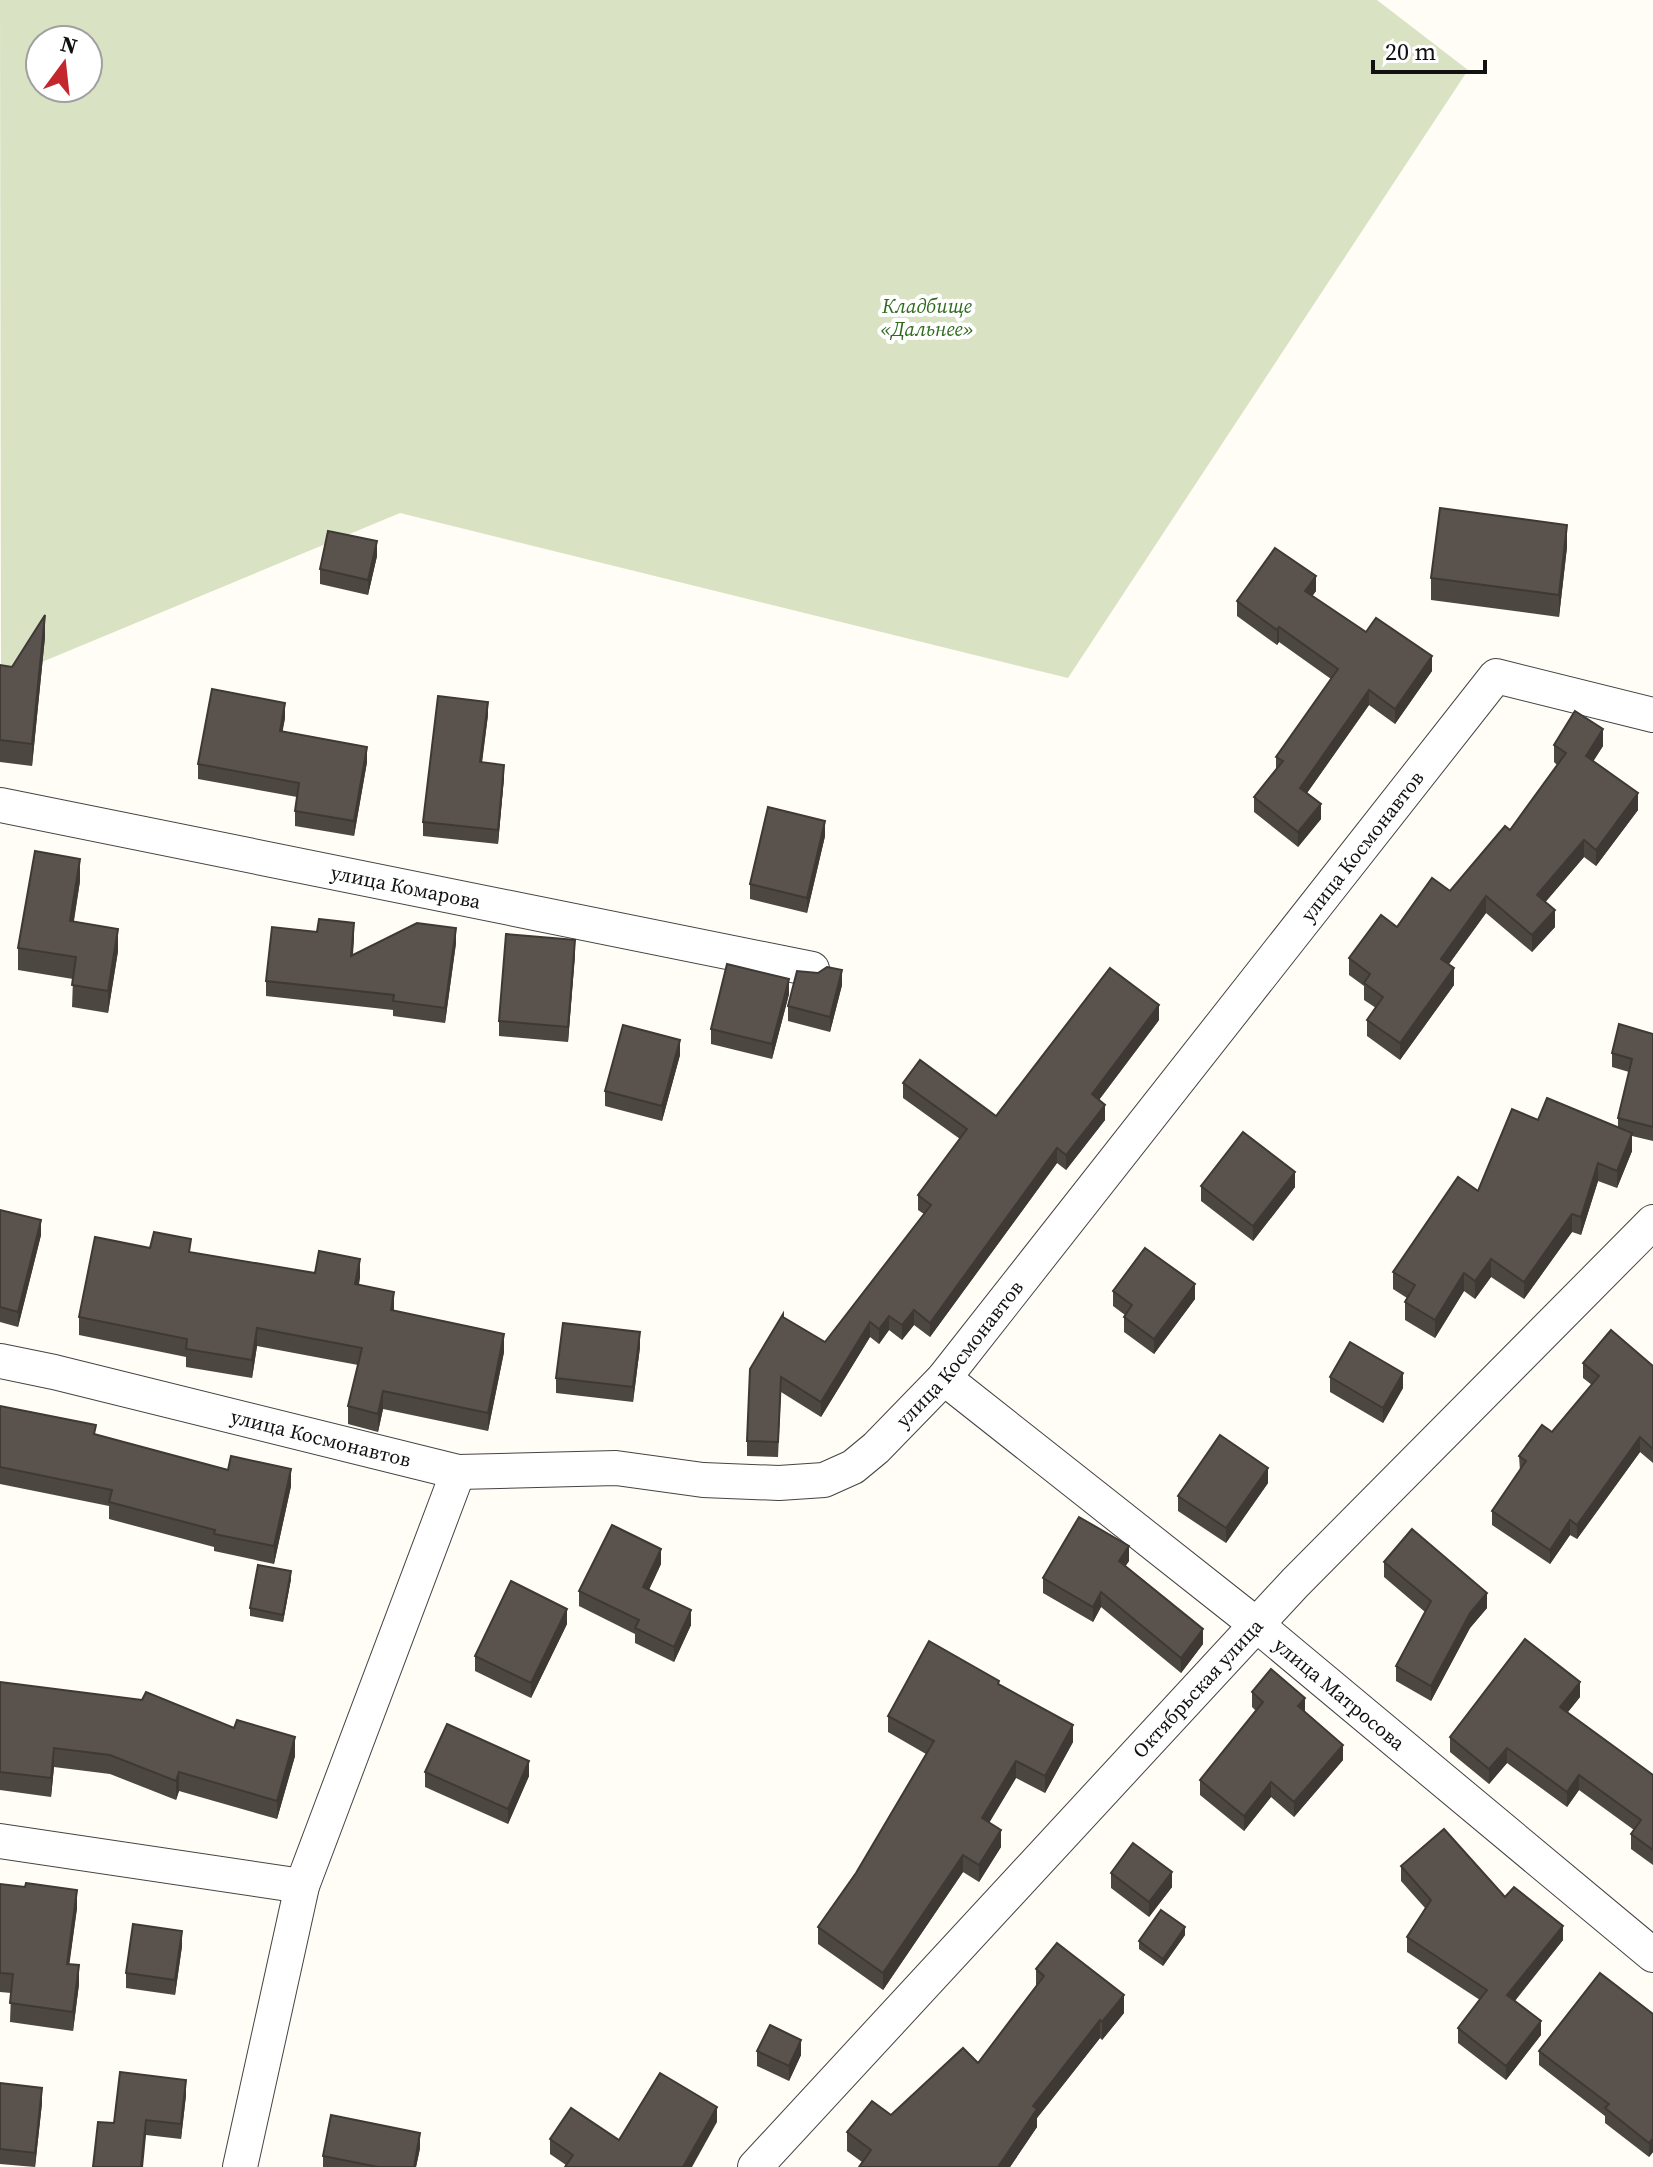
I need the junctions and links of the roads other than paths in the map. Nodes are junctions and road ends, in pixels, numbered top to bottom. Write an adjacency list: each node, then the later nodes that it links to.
1 (1653, 715): 6 (street, улица Космонавтов)
2 (0, 805): 3 (street, улица Комарова)
3 (812, 969)
4 (1653, 1222): 8 (street, Октябрьская улица)
5 (0, 1361): 7 (street, улица Космонавтов)
6 (944, 1378): 7 (street, улица Космонавтов); 8 (street, улица Матросова)
7 (458, 1472): 10 (street)
8 (1258, 1626): 11 (street, улица Матросова); 13 (street, Октябрьская улица)
9 (0, 1841): 10 (street)
10 (302, 1886): 12 (street)
11 (1653, 1955)
12 (240, 2167)
13 (755, 2167)

